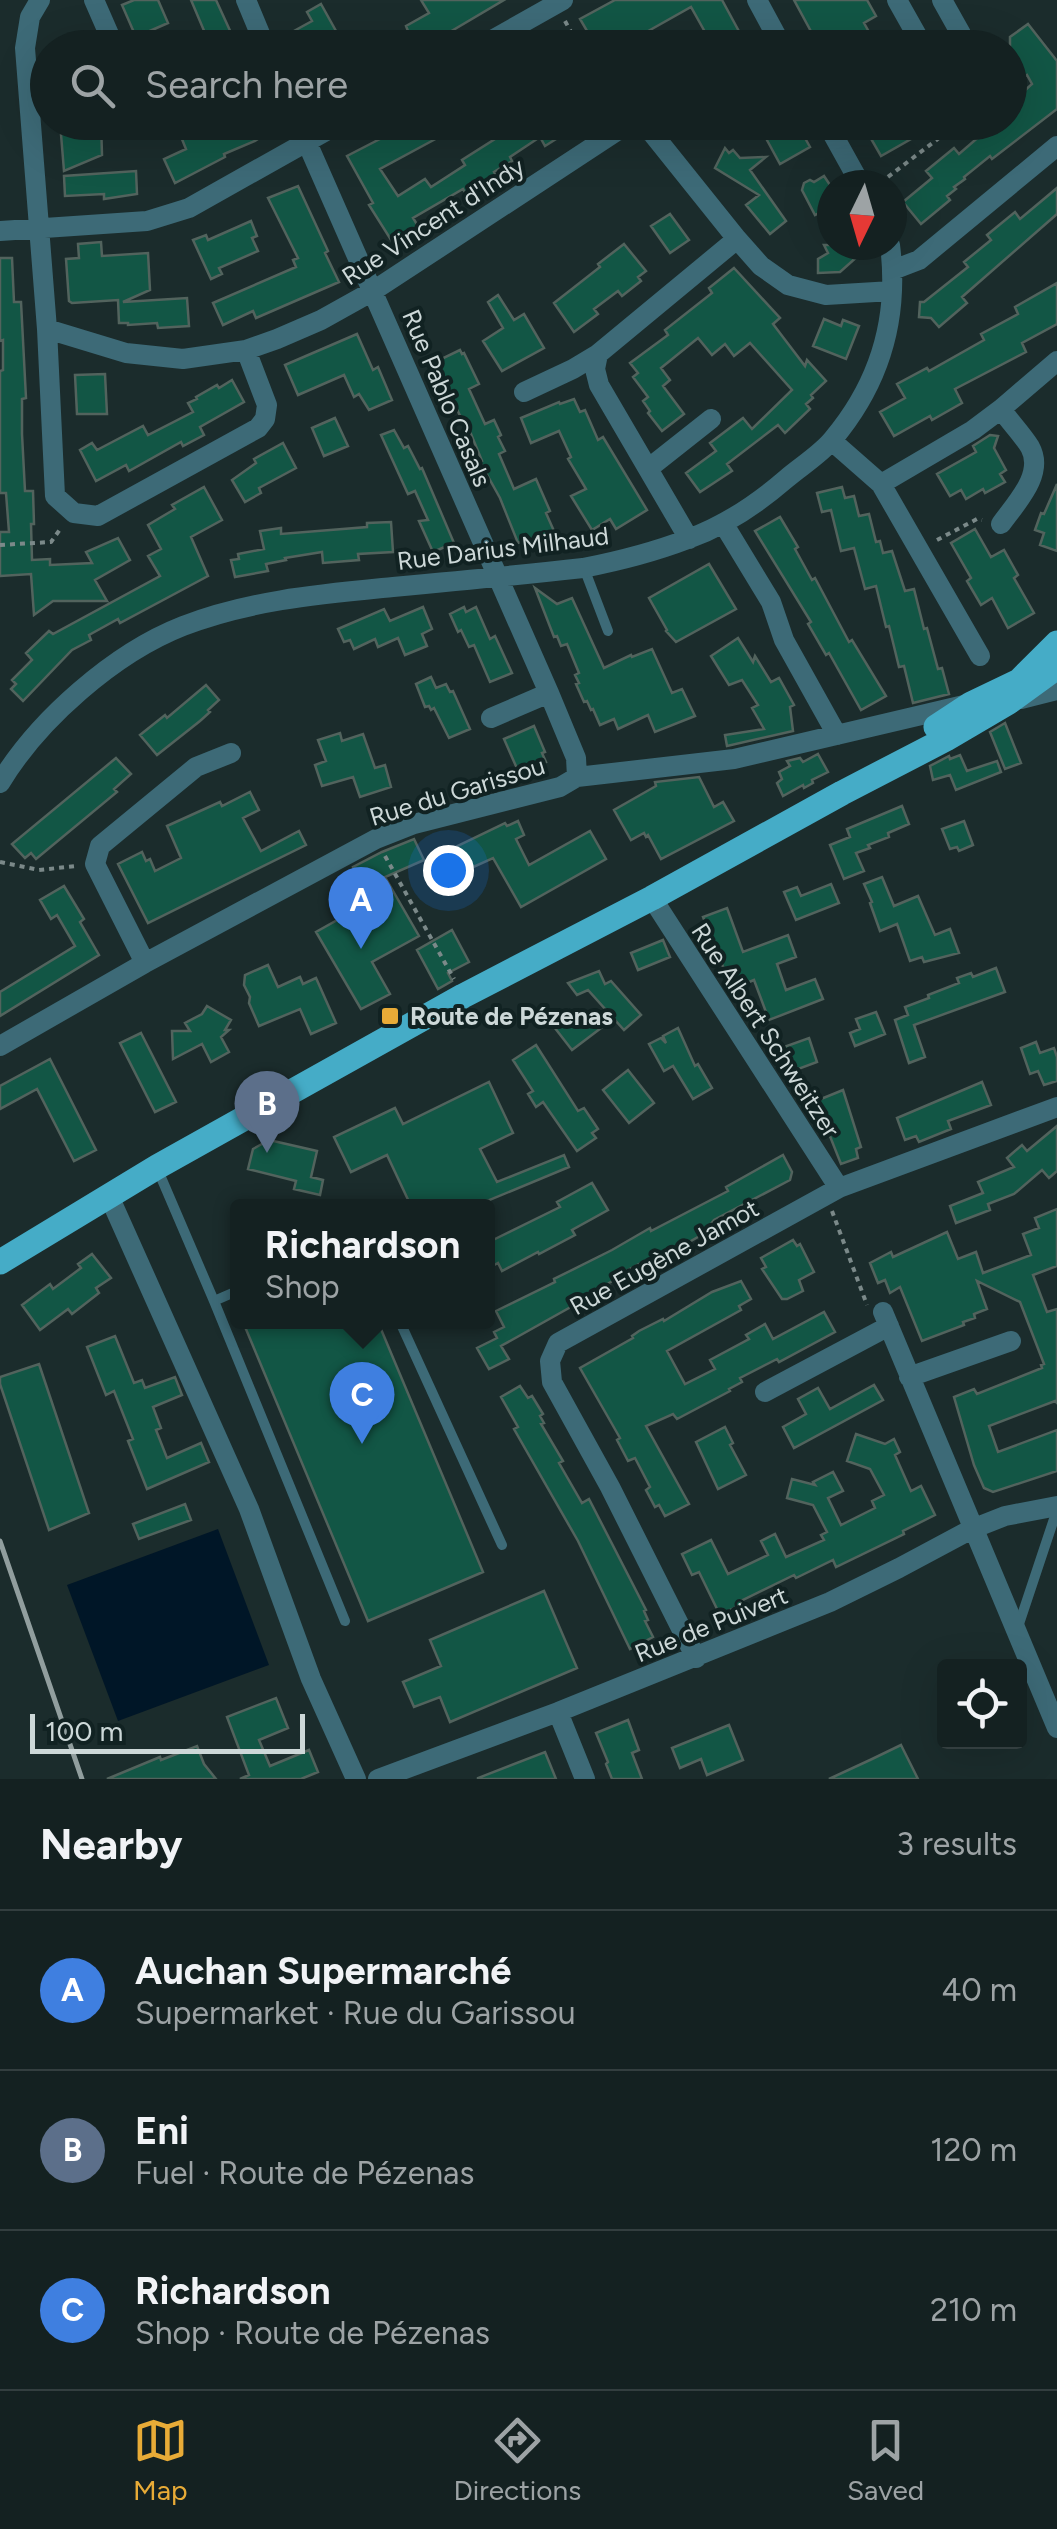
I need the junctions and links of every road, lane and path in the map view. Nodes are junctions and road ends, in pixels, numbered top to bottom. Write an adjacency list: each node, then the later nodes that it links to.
1 (40, 0): 16 (street)
2 (94, 0): 9 (street)
3 (272, 0): 8 (street)
4 (756, 0): 13 (street)
5 (896, 0): 14 (street)
6 (942, 0): 15 (street)
7 (560, 2): 11 (street); 12 (path)
8 (248, 6): 10 (street)
9 (107, 30)
10 (258, 30)
11 (510, 30)
12 (572, 30)
13 (774, 30)
14 (914, 30)
15 (959, 30)
16 (30, 65)
17 (38, 140): 27 (street)
18 (290, 140): 27 (street)
19 (306, 140): 32 (street, Rue Pablo Casals)
20 (604, 140): 32 (street, Rue Vincent d'Indy)
21 (658, 140): 29 (street, Rue Vincent d'Indy)
22 (836, 140): 25 (street)
23 (936, 140): 26 (path)
24 (1057, 146): 31 (street)
25 (853, 170)
26 (897, 170)
27 (38, 228): 28 (street); 33 (street)
28 (0, 231)
29 (737, 239): 31 (street, Rue Vincent d'Indy); 35 (street)
30 (891, 260): 31 (street, Rue Darius Milhaud)
31 (893, 281): 40 (street, Rue Darius Milhaud)
32 (374, 291): 34 (street, Rue Vincent d'Indy); 50 (street, Rue Pablo Casals)
33 (47, 328): 34 (street, Rue Vincent d'Indy); 43 (street)
34 (246, 350): 43 (street)
35 (598, 354): 37 (street); 41 (street)
36 (1057, 361): 38 (street)
37 (524, 392)
38 (1001, 409): 42 (street); 45 (street)
39 (712, 418): 41 (street)
40 (832, 441): 42 (street); 44 (street, Rue Darius Milhaud)
41 (648, 468): 46 (street)
42 (881, 484): 48 (street)
43 (74, 512): 47 (path)
44 (722, 523): 46 (street, Rue Darius Milhaud); 60 (street)
45 (1001, 524): 48 (path)
46 (689, 539): 49 (street, Rue Darius Milhaud)
47 (0, 545)
48 (919, 550): 53 (street)
49 (583, 568): 50 (street, Rue Darius Milhaud); 51 (lane)
50 (498, 576): 57 (street, Rue Pablo Casals); 63 (street, Rue Darius Milhaud)
51 (608, 630)
52 (1057, 642): 56 (main road)
53 (980, 656)
54 (1057, 667): 56 (main road)
55 (1057, 690): 56 (street)
56 (1014, 691): 58 (main road); 64 (main road)
57 (549, 693): 59 (street); 62 (street, Rue Pablo Casals)
58 (971, 704): 60 (street, Rue du Garissou); 64 (main road)
59 (491, 718)
60 (837, 735): 62 (street, Rue du Garissou)
61 (231, 753): 67 (street)
62 (577, 777): 65 (street, Rue du Garissou)
63 (0, 783)
64 (842, 793): 68 (main road)
65 (376, 839): 69 (street, Rue du Garissou); 70 (path)
66 (0, 862): 67 (path)
67 (96, 864): 69 (street)
68 (652, 898): 70 (main road); 74 (street, Rue Albert Schweitzer)
69 (145, 963): 71 (street, Rue du Garissou)
70 (463, 996): 73 (main road)
71 (0, 1046)
72 (1057, 1107): 74 (street)
73 (157, 1167): 75 (main road); 78 (lane)
74 (832, 1193): 79 (path); 89 (street, Rue Eugène Jamot)
75 (109, 1196): 76 (main road); 92 (street)
76 (0, 1262)
77 (230, 1293): 78 (lane)
78 (214, 1301): 87 (lane)
79 (886, 1319): 82 (street); 83 (street)
80 (403, 1329): 86 (lane)
81 (1011, 1341): 82 (street)
82 (909, 1377): 85 (street)
83 (766, 1392)
84 (1057, 1508): 85 (street, Rue de Puivert); 88 (lane)
85 (972, 1529): 88 (street); 89 (street, Rue de Puivert)
86 (502, 1545)
87 (344, 1621)
88 (1016, 1632): 91 (street)
89 (696, 1658): 90 (street, Rue de Puivert)
90 (558, 1712): 93 (street, Rue de Puivert); 94 (street)
91 (1057, 1728)
92 (356, 1779)
93 (378, 1779)
94 (585, 1779)

